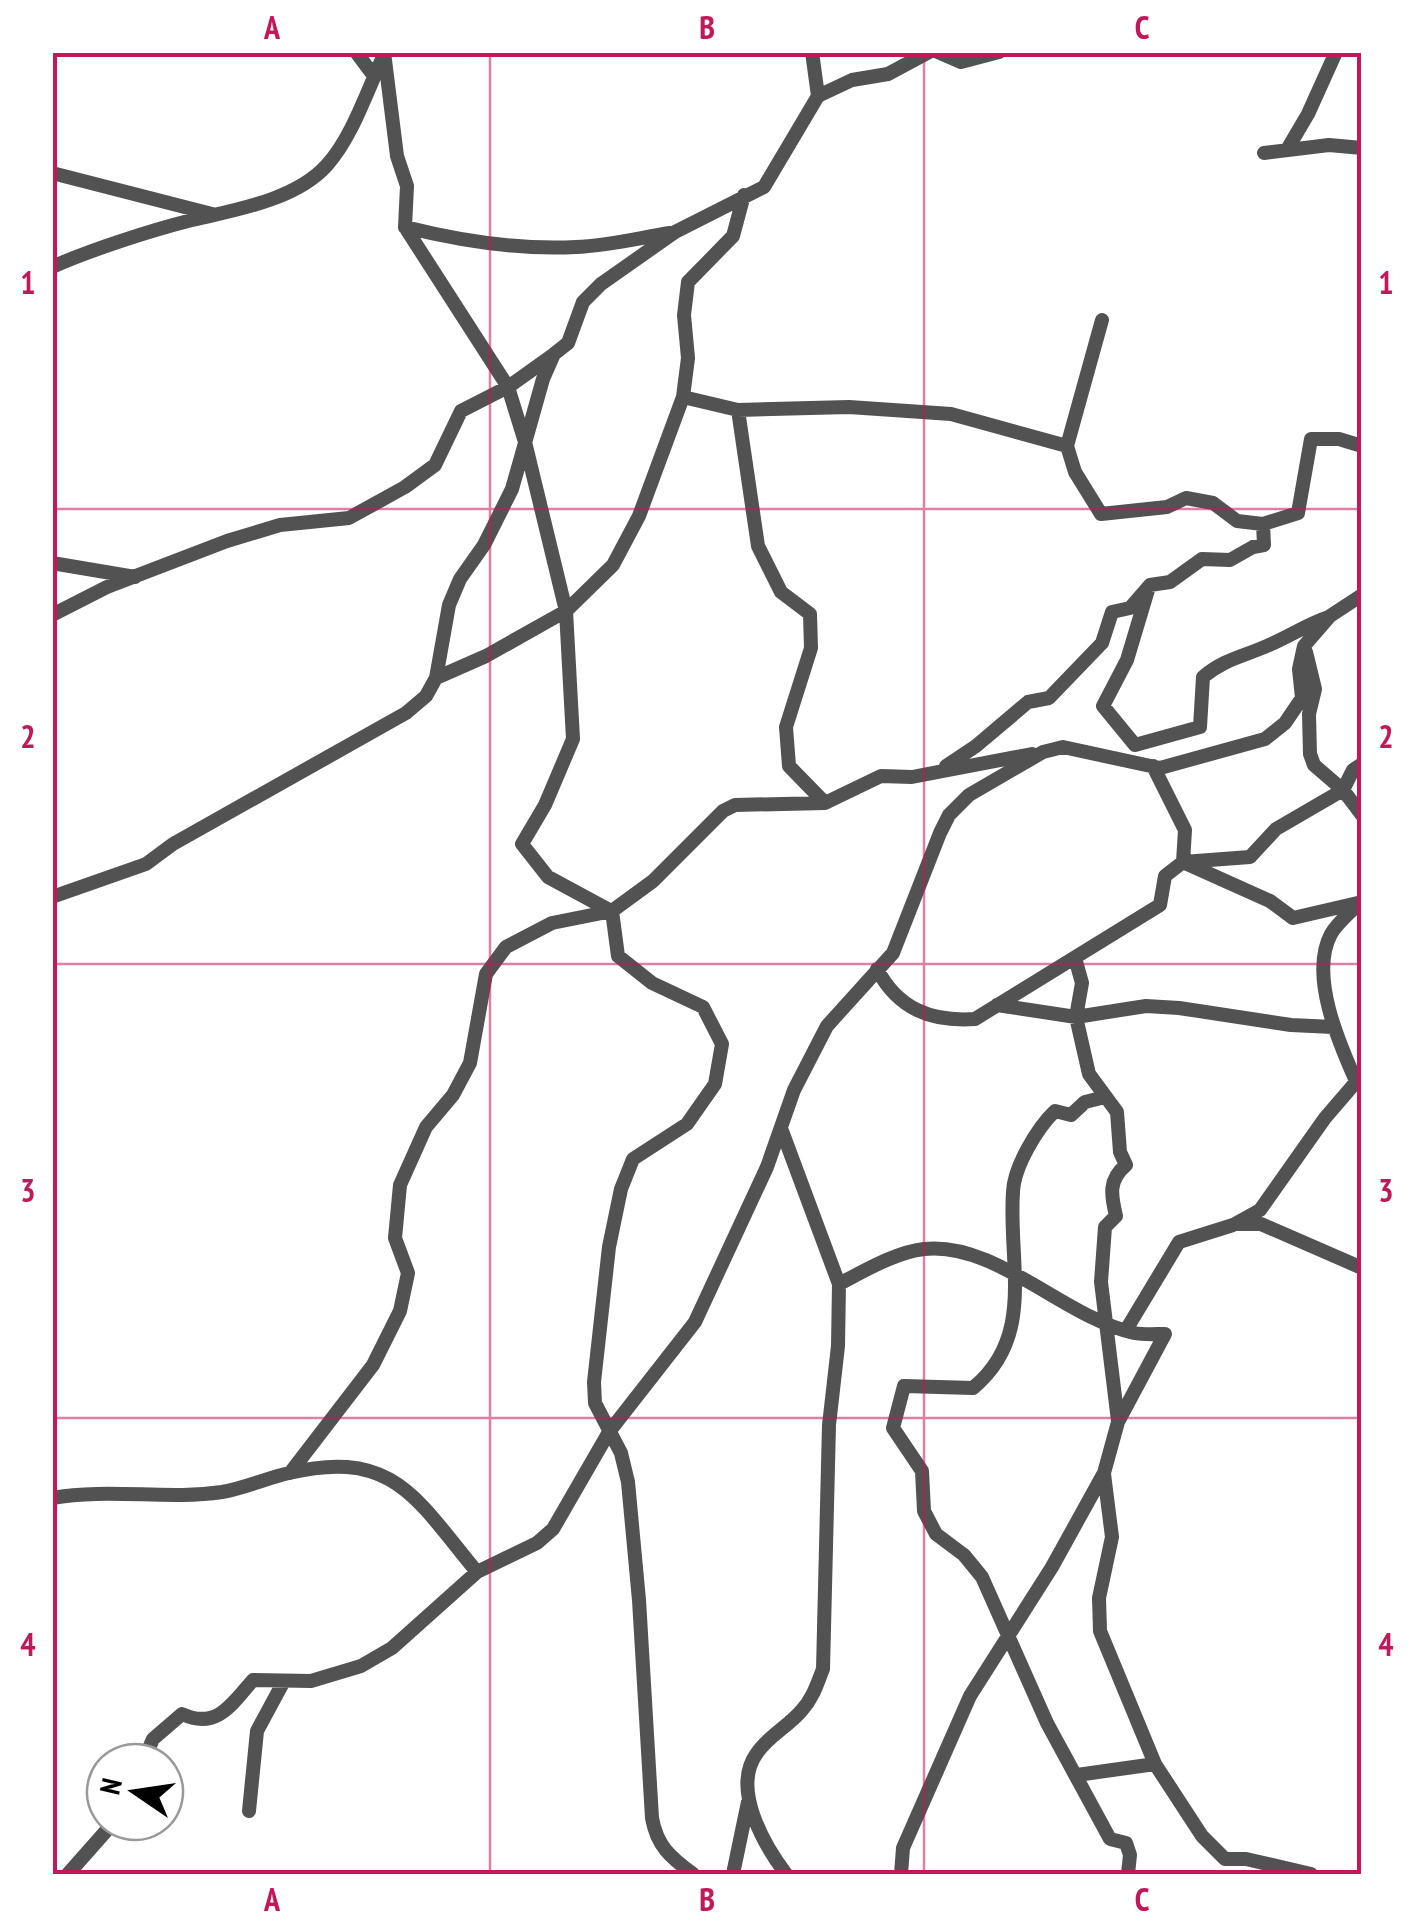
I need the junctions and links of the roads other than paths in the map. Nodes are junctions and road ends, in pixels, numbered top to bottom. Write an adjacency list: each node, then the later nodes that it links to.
1 (356, 52): 8 (street)
2 (812, 52): 9 (street)
3 (930, 52): 9 (street)
4 (938, 52): 6 (street)
5 (1336, 52): 10 (street)
6 (996, 53)
7 (384, 54): 8 (street); 16 (street)
8 (374, 76): 15 (street)
9 (818, 96): 14 (street)
10 (1288, 148): 11 (street); 12 (street)
11 (1362, 148)
12 (1264, 153)
13 (52, 173): 15 (street)
14 (744, 195): 17 (street); 22 (street)
15 (219, 216): 18 (street)
16 (405, 227): 17 (street); 21 (street)
17 (676, 232): 20 (street)
18 (52, 266)
19 (1102, 320): 25 (street)
20 (554, 354): 21 (street); 24 (street)
21 (508, 387): 24 (street); 29 (street)
22 (683, 397): 23 (street); 32 (street)
23 (738, 410): 25 (street); 42 (street)
24 (525, 442): 32 (street); 36 (street)
25 (1067, 446): 27 (street)
26 (1362, 446): 27 (street)
27 (1262, 524): 30 (street)
28 (52, 563): 29 (street)
29 (136, 577): 33 (street)
30 (1150, 585): 34 (street); 40 (street)
31 (1362, 595): 34 (street)
32 (566, 610): 36 (street); 47 (street)
33 (52, 615)
34 (1330, 616): 35 (street)
35 (1304, 646): 39 (street); 41 (street)
36 (436, 678): 45 (street)
37 (1043, 752): 39 (street); 40 (street); 49 (street)
38 (1362, 764): 41 (street)
39 (1153, 766): 44 (street)
40 (938, 770): 42 (street)
41 (1343, 790): 43 (street); 44 (street)
42 (825, 804): 47 (street)
43 (1362, 814)
44 (1183, 862): 46 (street); 48 (street)
45 (52, 897)
46 (1361, 902): 52 (street)
47 (612, 911): 63 (street); 64 (street)
48 (1075, 958): 50 (street); 51 (street)
49 (877, 969): 50 (street); 55 (street)
50 (996, 1005): 51 (street)
51 (1076, 1017): 52 (street); 54 (street)
52 (1332, 1028): 53 (street)
53 (1360, 1079): 56 (street)
54 (1105, 1097): 58 (street); 60 (street)
55 (782, 1131): 59 (street); 63 (street)
56 (1233, 1224): 57 (street); 61 (street)
57 (1362, 1268)
58 (1014, 1276): 59 (street); 60 (street); 68 (street)
59 (839, 1284): 73 (street)
60 (1104, 1322): 61 (street); 62 (street)
61 (1126, 1330): 62 (street)
62 (1118, 1422): 65 (street)
63 (609, 1432): 67 (street); 77 (street)
64 (290, 1472): 66 (street); 67 (street)
65 (1104, 1474): 68 (street); 71 (street)
66 (52, 1498)
67 (477, 1572): 69 (street)
68 (1008, 1636): 72 (street); 80 (street)
69 (284, 1681): 70 (street); 74 (street)
70 (151, 1742)
71 (1155, 1764): 72 (street); 82 (street)
72 (1077, 1776): 81 (street)
73 (748, 1802): 78 (street); 79 (street)
74 (249, 1811)
75 (96, 1842): 76 (street)
76 (68, 1874)
77 (692, 1874)
78 (733, 1874)
79 (786, 1874)
80 (900, 1874)
81 (1128, 1874)
82 (1311, 1874)

